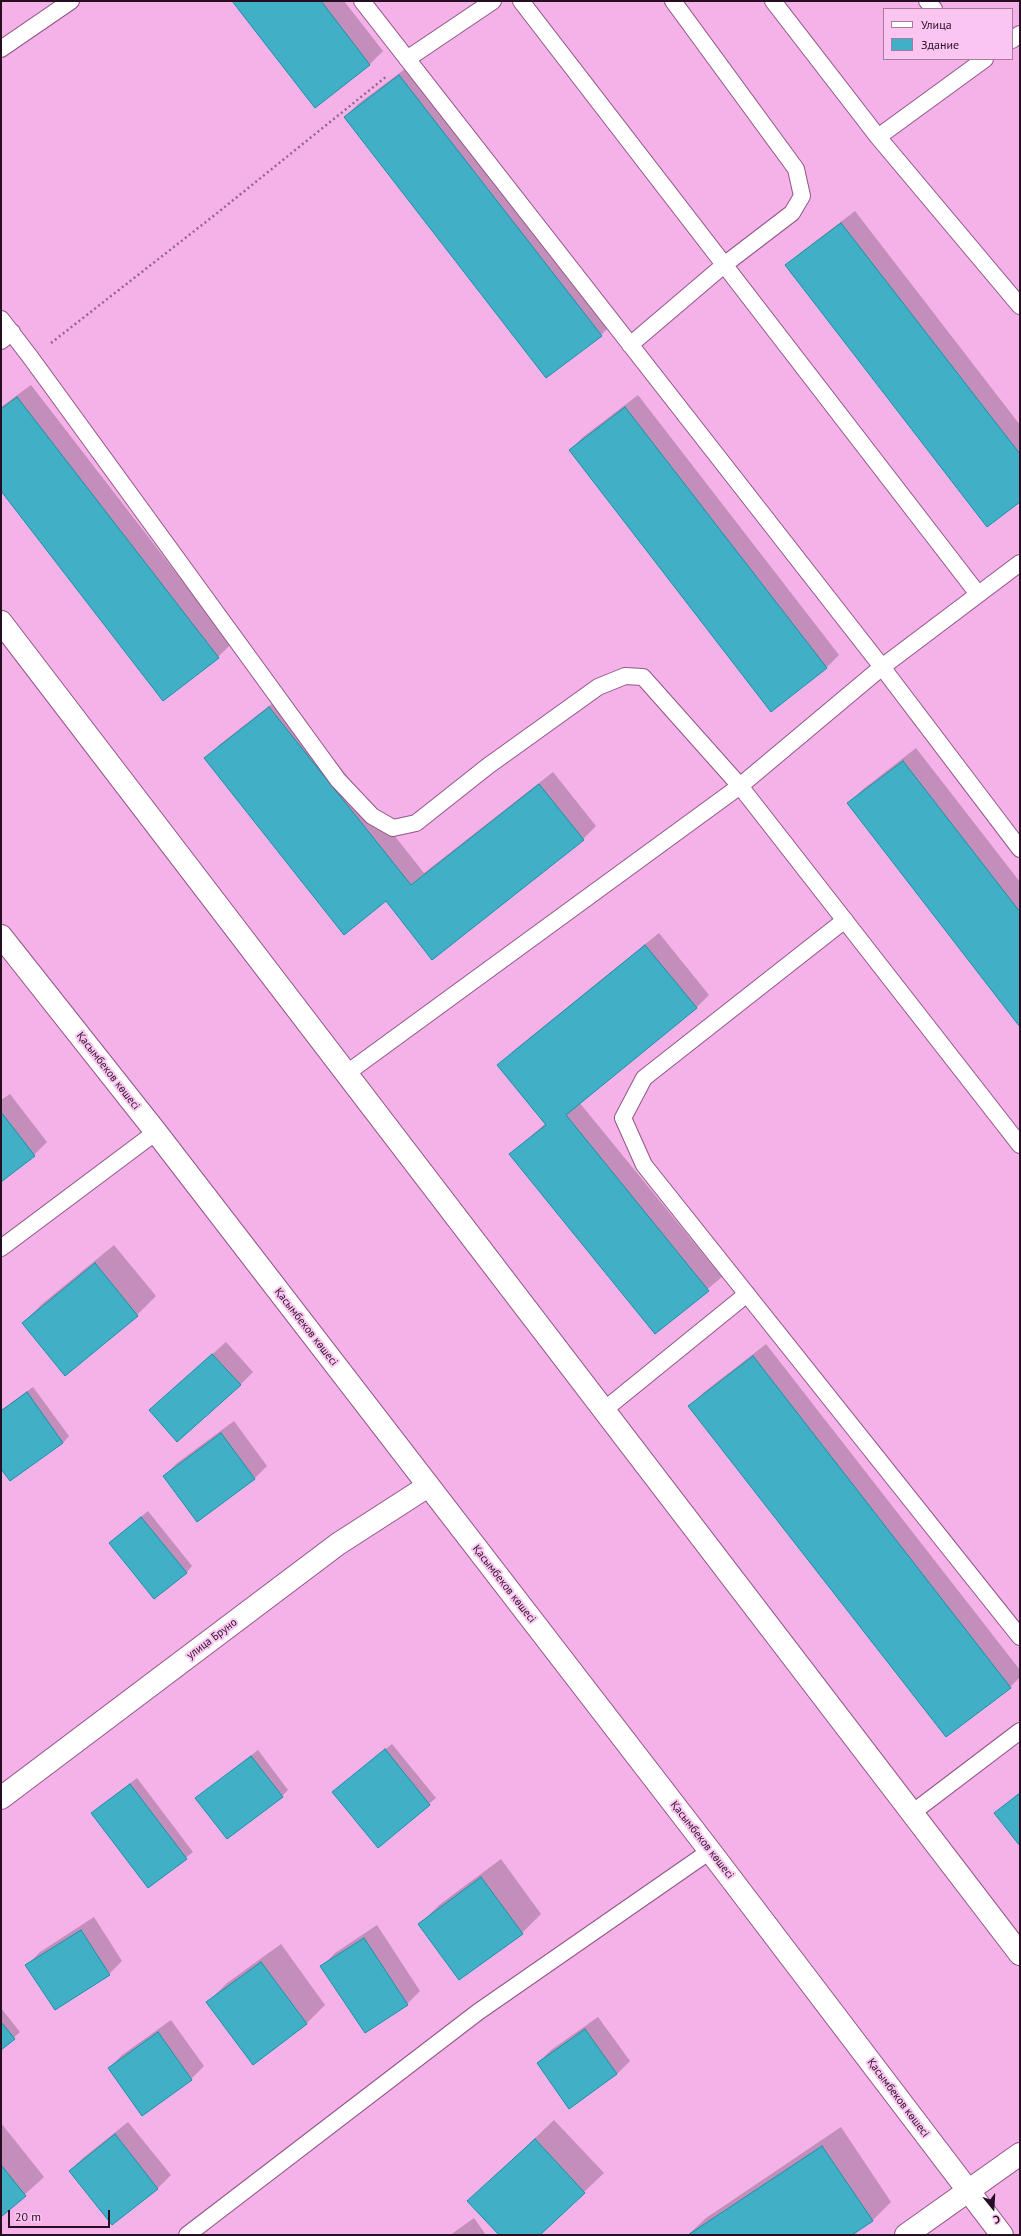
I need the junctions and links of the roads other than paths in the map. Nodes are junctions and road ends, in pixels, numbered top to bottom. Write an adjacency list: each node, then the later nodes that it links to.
1 (71, 1): 7 (lane)
2 (362, 1): 8 (lane)
3 (493, 1): 8 (lane)
4 (521, 1): 11 (lane)
5 (673, 1): 11 (lane)
6 (773, 1): 10 (lane)
7 (1, 49)
8 (407, 59): 15 (lane)
9 (979, 61): 10 (lane)
10 (878, 137): 12 (lane)
11 (724, 265): 15 (lane); 17 (lane)
12 (1020, 306)
13 (1, 319): 14 (lane)
14 (7, 337): 20 (lane)
15 (630, 345): 19 (lane)
16 (1020, 563): 17 (lane)
17 (978, 594): 19 (lane)
18 (1, 622): 24 (street)
19 (882, 667): 20 (lane); 21 (lane)
20 (740, 786): 22 (lane); 24 (lane)
21 (1020, 849)
22 (845, 920): 26 (lane); 28 (lane)
23 (1, 936): 25 (street, Қасымбеков көшесі)
24 (347, 1073): 29 (street)
25 (156, 1132): 27 (lane); 30 (street, Қасымбеков көшесі)
26 (1020, 1145)
27 (1, 1248)
28 (747, 1294): 29 (lane); 31 (lane)
29 (604, 1410): 34 (street)
30 (428, 1486): 33 (street, улица Бруно); 35 (street, Қасымбеков көшесі)
31 (1020, 1637)
32 (1020, 1731): 34 (lane)
33 (1, 1798)
34 (912, 1813): 36 (street)
35 (710, 1850): 38 (street, Қасымбеков көшесі); 39 (lane)
36 (1020, 1954)
37 (1020, 2154): 38 (street)
38 (968, 2190): 40 (street); 41 (street, Қасымбеков көшесі)
39 (187, 2235)
40 (906, 2235)
41 (1002, 2235)

